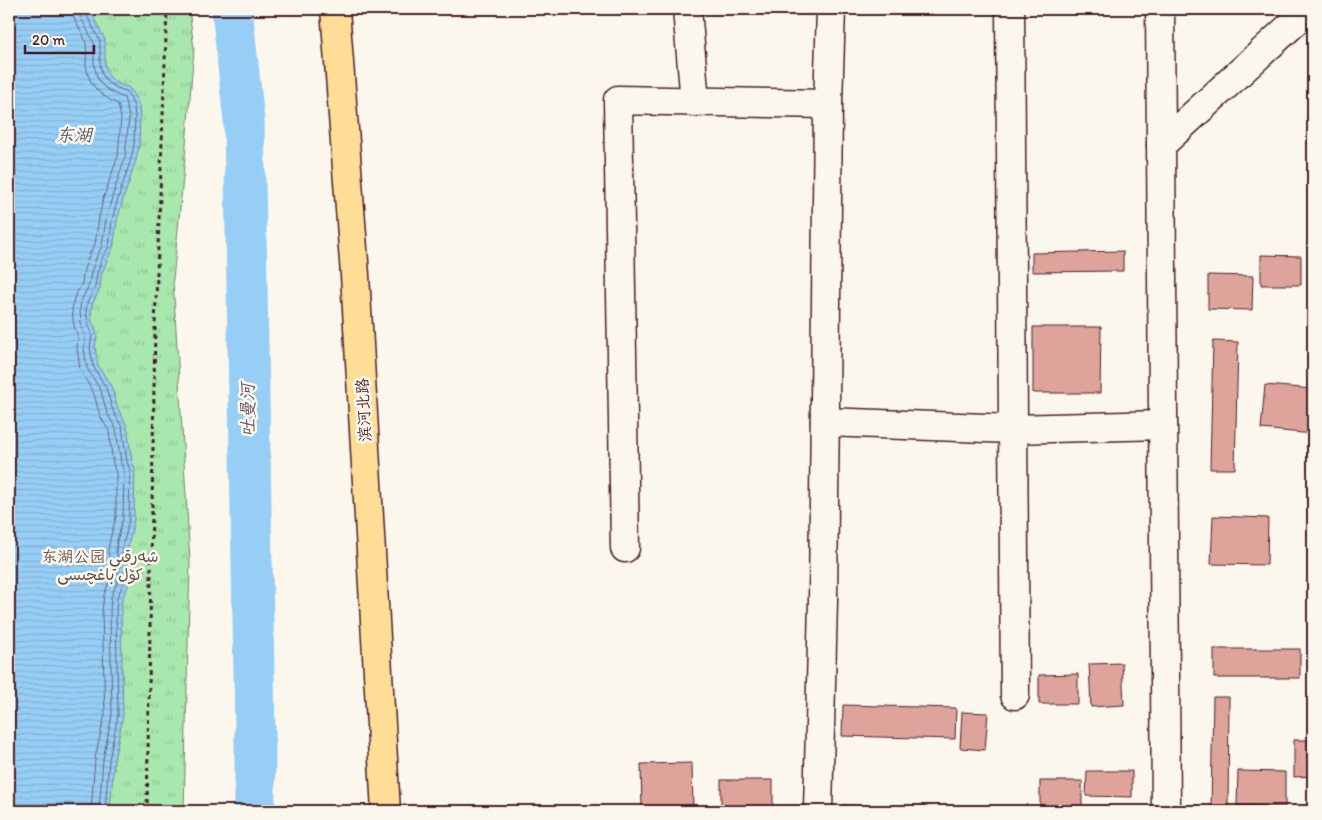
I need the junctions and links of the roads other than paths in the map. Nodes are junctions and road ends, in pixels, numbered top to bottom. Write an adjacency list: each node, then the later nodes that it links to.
1 (335, 9): 15 (main road, 滨河北路)
2 (687, 9): 7 (street)
3 (831, 9): 8 (street)
4 (1010, 9): 12 (street)
5 (1160, 9): 9 (street)
6 (1309, 9): 9 (street)
7 (695, 102): 8 (street); 13 (street)
8 (828, 104): 10 (street)
9 (1161, 145): 11 (street)
10 (825, 422): 12 (street); 16 (street)
11 (1163, 425): 12 (street); 17 (street)
12 (1013, 429): 14 (street)
13 (625, 548)
14 (1015, 695)
15 (386, 811)
16 (818, 811)
17 (1166, 811)

